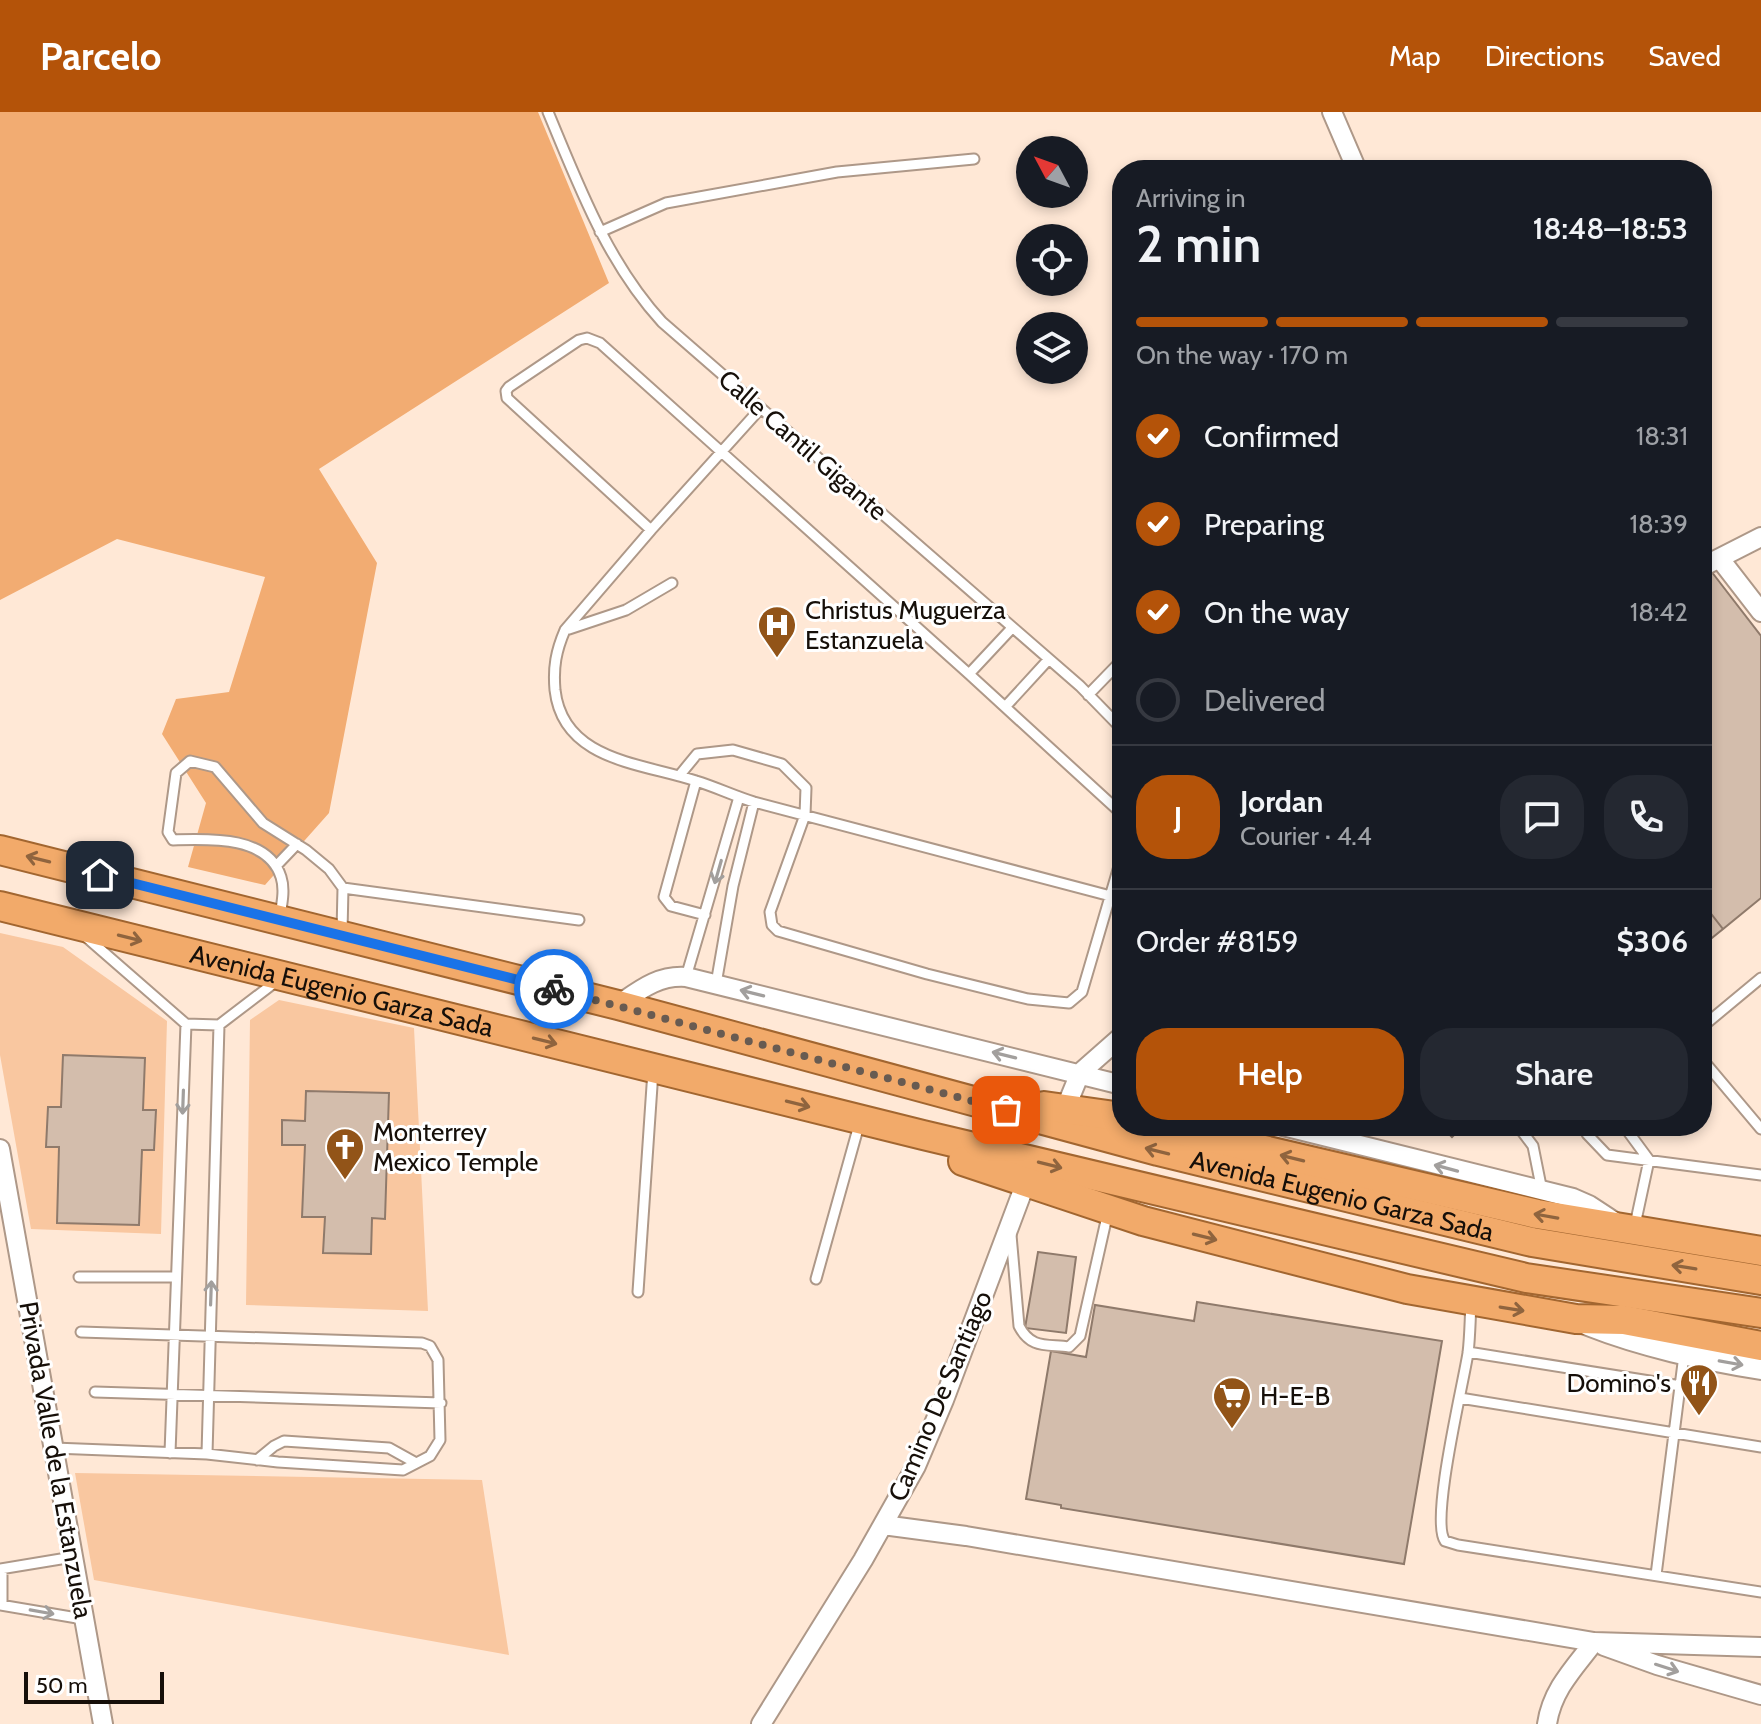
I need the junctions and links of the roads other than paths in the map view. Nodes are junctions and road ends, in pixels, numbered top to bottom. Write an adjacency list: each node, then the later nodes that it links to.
1 (548, 112): 5 (lane, Calle Cantil Gigante)
2 (1332, 112): 4 (street)
3 (974, 159): 5 (lane)
4 (1353, 160)
5 (600, 232): 6 (lane, Calle Cantil Gigante)
6 (760, 409): 7 (lane); 14 (lane, Calle Cantil Gigante)
7 (723, 453): 8 (lane); 8 (lane); 18 (lane)
8 (651, 530): 15 (lane)
9 (1761, 537): 10 (street)
10 (1720, 559): 11 (street); 13 (street)
11 (1712, 563)
12 (672, 583): 15 (lane)
13 (1761, 612)
14 (1012, 628): 16 (lane, Calle Cantil Gigante); 18 (lane)
15 (565, 630): 22 (lane)
16 (1049, 659): 19 (lane, Calle Cantil Gigante); 20 (lane)
17 (1112, 670): 19 (lane)
18 (969, 674): 20 (lane)
19 (1088, 695): 21 (lane, Calle Cantil Gigante)
20 (1005, 707): 26 (lane)
21 (1112, 718)
22 (679, 776): 23 (lane); 27 (lane)
23 (696, 781): 24 (lane); 35 (lane)
24 (739, 797): 25 (lane); 35 (lane, one-way to 35)
25 (754, 802): 27 (lane); 43 (lane)
26 (1112, 805)
27 (805, 815): 33 (lane); 33 (lane)
28 (297, 844): 30 (lane); 30 (lane); 31 (lane)
29 (0, 850): 36 (highway, Avenida Eugenio Garza Sada, one-way to 29)
30 (276, 866): 36 (lane)
31 (343, 888): 37 (lane); 39 (lane)
32 (1112, 890): 33 (lane)
33 (1110, 897)
34 (0, 906): 38 (highway, Avenida Eugenio Garza Sada)
35 (705, 915): 41 (lane)
36 (279, 920): 39 (highway, Avenida Eugenio Garza Sada)
37 (579, 920)
38 (70, 923): 40 (highway, Avenida Eugenio Garza Sada, one-way to 40); 46 (lane)
39 (342, 936): 44 (highway, Avenida Eugenio Garza Sada)
40 (283, 976): 47 (lane); 49 (highway, Avenida Eugenio Garza Sada, one-way to 49)
41 (686, 977): 43 (street); 44 (street)
42 (1761, 978): 45 (lane)
43 (716, 984): 51 (street, one-way to 43)
44 (618, 1005): 53 (highway, Avenida Eugenio Garza Sada)
45 (1712, 1019)
46 (186, 1024): 47 (lane); 76 (lane, one-way to 76)
47 (219, 1025): 85 (lane, one-way to 47)
48 (1112, 1045): 51 (street)
49 (653, 1068): 56 (highway, Avenida Eugenio Garza Sada, one-way to 56); 79 (lane)
50 (1712, 1071): 57 (lane)
51 (1080, 1073): 52 (street); 54 (street)
52 (1112, 1082)
53 (975, 1102): 54 (highway); 78 (highway, Avenida Eugenio Garza Sada, one-way to 53)
54 (1066, 1107): 55 (highway)
55 (1112, 1115)
56 (861, 1120): 58 (highway, Avenida Eugenio Garza Sada); 77 (lane)
57 (1761, 1129)
58 (923, 1135): 69 (highway); 81 (highway, Avenida Eugenio Garza Sada, one-way to 81)
59 (1203, 1136): 66 (highway)
60 (1230, 1136): 66 (highway)
61 (1323, 1136): 70 (street, one-way to 61)
62 (1526, 1136): 70 (lane)
63 (1589, 1136): 67 (lane)
64 (1631, 1136): 67 (lane)
65 (0, 1149): 98 (street, Privada Valle de la Estanzuela)
66 (1258, 1149): 73 (highway, one-way to 66)
67 (1649, 1160): 68 (lane); 73 (lane)
68 (1761, 1175)
69 (1026, 1182): 71 (highway); 72 (street, Camino De Santiago)
70 (1542, 1191): 73 (street)
71 (1108, 1209): 72 (lane); 80 (highway, one-way to 80)
72 (1010, 1228): 103 (street, Camino De Santiago)
73 (1629, 1229): 74 (highway)
74 (1761, 1251)
75 (79, 1277): 76 (lane)
76 (176, 1277): 84 (lane)
77 (816, 1279)
78 (1761, 1280)
79 (638, 1292)
80 (1471, 1302): 82 (highway, one-way to 82); 87 (lane)
81 (1761, 1313)
82 (1576, 1319): 86 (highway); 88 (street)
83 (81, 1332): 84 (lane)
84 (174, 1335): 85 (lane); 92 (lane)
85 (210, 1336): 93 (lane); 95 (lane)
86 (1761, 1346)
87 (1468, 1352): 90 (lane); 94 (lane)
88 (1684, 1355): 89 (street, one-way to 89); 90 (lane)
89 (1761, 1368)
90 (1681, 1386): 96 (lane)
91 (95, 1392): 92 (lane)
92 (171, 1394): 93 (lane); 99 (lane)
93 (208, 1394): 95 (lane); 100 (lane)
94 (1460, 1398): 96 (lane); 106 (lane)
95 (441, 1403): 102 (lane)
96 (1675, 1432): 97 (lane); 106 (lane)
97 (1761, 1447)
98 (54, 1448): 99 (lane); 104 (street, Privada Valle de la Estanzuela)
99 (170, 1453): 100 (lane)
100 (207, 1454): 101 (lane)
101 (257, 1460): 102 (lane); 102 (lane)
102 (416, 1463)
103 (883, 1525): 110 (street); 114 (street, Camino De Santiago)
104 (73, 1557): 105 (lane); 109 (street, Privada Valle de la Estanzuela)
105 (1, 1569): 108 (lane)
106 (1656, 1575): 107 (lane)
107 (1761, 1592)
108 (1, 1605): 109 (lane, one-way to 109)
109 (84, 1619): 113 (street, Privada Valle de la Estanzuela)
110 (1594, 1642): 111 (street); 112 (street, one-way to 112); 115 (street)
111 (1761, 1647)
112 (1761, 1695)
113 (102, 1724)
114 (761, 1724)
115 (1547, 1724)

